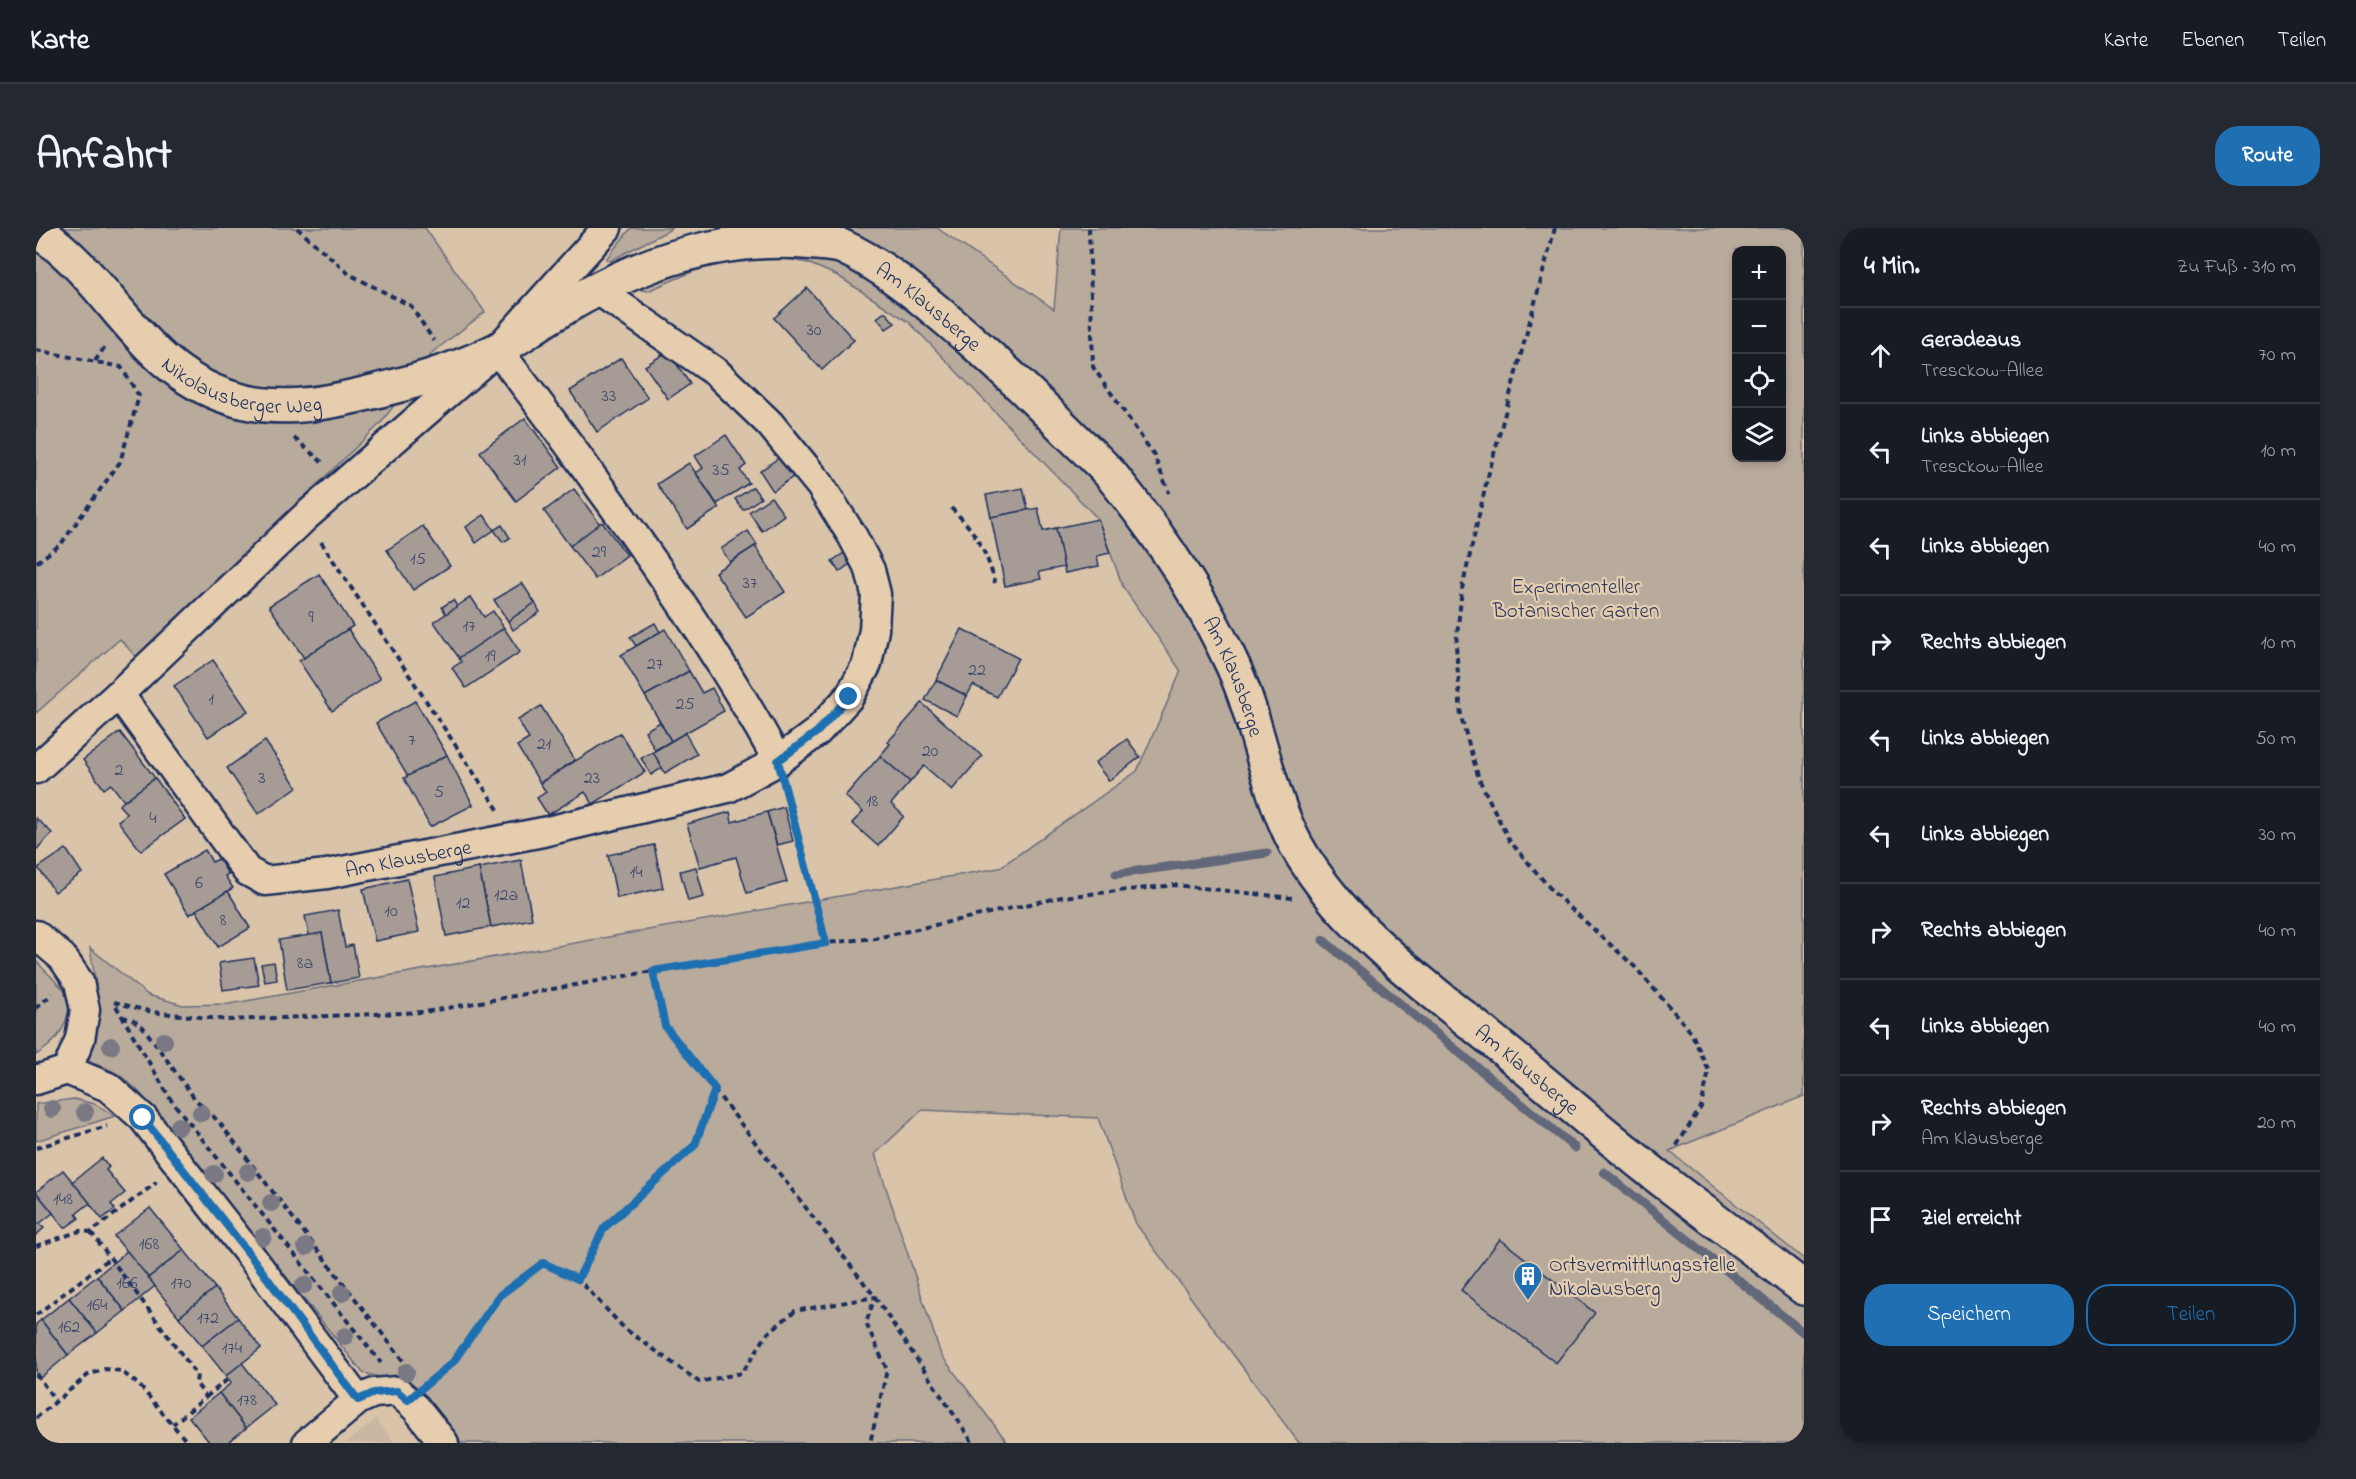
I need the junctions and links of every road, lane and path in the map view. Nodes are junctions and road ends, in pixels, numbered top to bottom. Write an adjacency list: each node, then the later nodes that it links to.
1 (297, 228): 9 (path)
2 (607, 228): 8 (street)
3 (1089, 228): 12 (path)
4 (1556, 228): 33 (path)
5 (36, 230): 10 (street, Nikolausberger Weg)
6 (595, 288): 8 (street, Am Klausberge); 18 (street, Am Klausberge); 21 (street, Am Klausberge)
7 (36, 350): 15 (path)
8 (497, 350): 9 (street, Nikolausberger Weg); 11 (street, Am Klausberge); 18 (street)
9 (452, 369): 10 (street, Nikolausberger Weg)
10 (255, 404): 11 (path)
11 (345, 483): 14 (street, Am Klausberge)
12 (1171, 499)
13 (951, 507): 16 (path)
14 (305, 517): 17 (street, Am Klausberge); 20 (path)
15 (36, 563)
16 (995, 583)
17 (119, 694): 19 (street, Am Klausberge); 20 (street, Am Klausberge)
18 (778, 761): 20 (street, Am Klausberge); 23 (path)
19 (36, 769)
20 (516, 837)
21 (1338, 904): 23 (path); 33 (street, Am Klausberge)
22 (36, 935): 25 (street)
23 (826, 943): 24 (path)
24 (653, 971): 26 (path); 30 (path)
25 (79, 981): 26 (path); 28 (street)
26 (114, 1002): 27 (path)
27 (122, 1017): 44 (path); 44 (path)
28 (67, 1070): 29 (street); 31 (street)
29 (36, 1080)
30 (715, 1089): 38 (path); 40 (path)
31 (143, 1118): 32 (path); 47 (street)
32 (36, 1148)
33 (1657, 1176): 39 (street, Am Klausberge)
34 (154, 1185): 35 (path)
35 (91, 1232): 36 (path); 37 (path)
36 (36, 1246)
37 (110, 1258): 41 (path); 45 (path)
38 (578, 1279): 40 (path); 44 (path)
39 (1804, 1288)
40 (875, 1297): 53 (path); 54 (path)
41 (36, 1315)
42 (36, 1374): 46 (path)
43 (228, 1379): 45 (path)
44 (409, 1393): 47 (street); 52 (street)
45 (206, 1397): 49 (path)
46 (55, 1400): 48 (path); 49 (path)
47 (358, 1400): 51 (street)
48 (36, 1418)
49 (173, 1424): 50 (path)
50 (188, 1443)
51 (307, 1443)
52 (444, 1443)
53 (870, 1443)
54 (974, 1443)

